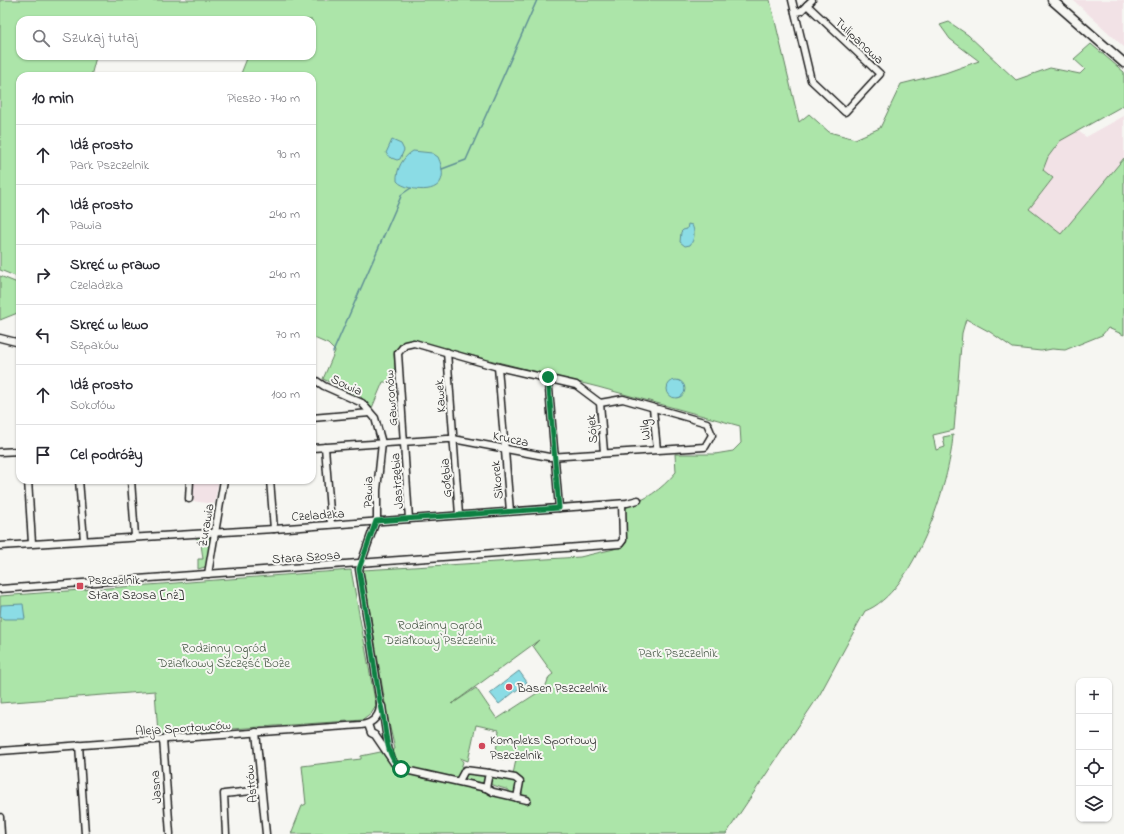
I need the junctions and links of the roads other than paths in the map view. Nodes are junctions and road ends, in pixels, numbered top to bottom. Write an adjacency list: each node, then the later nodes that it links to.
1 (792, 0): 5 (street)
2 (812, 0): 4 (street)
3 (1052, 0): 6 (main road)
4 (807, 5): 5 (street); 5 (street, Tulipanowa)
5 (795, 12)
6 (1124, 63)
7 (0, 338): 8 (street)
8 (16, 342)
9 (447, 352): 10 (street); 17 (street, Kawek); 18 (street, Gawronów)
10 (498, 367): 11 (street); 22 (street, Sikorek)
11 (548, 377): 13 (street); 27 (street)
12 (316, 381): 15 (street, Sowia)
13 (600, 403): 14 (street); 26 (street, Sójek)
14 (653, 408): 23 (street, Wilg); 23 (street, Krucza)
15 (370, 413): 16 (street, Sowia); 19 (street, Sowia)
16 (316, 418)
17 (453, 439): 18 (street, Krucza); 22 (street, Krucza); 39 (street, Gołębia)
18 (404, 442): 19 (street, Krucza); 40 (street, Jastrzębia)
19 (382, 443): 20 (street, Krucza); 41 (street, Pawia)
20 (325, 447): 21 (street, Krucza); 42 (street)
21 (316, 448)
22 (504, 448): 27 (street, Krucza); 38 (street, Sikorek)
23 (657, 450): 26 (street, Krucza)
24 (16, 451): 25 (street)
25 (0, 452)
26 (604, 452): 27 (street, Krucza)
27 (554, 456): 37 (street)
28 (28, 484): 47 (street)
29 (79, 484): 46 (street)
30 (131, 484): 45 (street)
31 (190, 484): 34 (street)
32 (223, 484): 44 (street, Żurawia)
33 (270, 484): 43 (street)
34 (189, 499)
35 (638, 500): 36 (street, Czeladzka)
36 (622, 504): 37 (street, Czeladzka); 49 (street, Stara Szosa)
37 (559, 508): 38 (street, Czeladzka)
38 (510, 511): 39 (street, Czeladzka)
39 (459, 515): 40 (street, Czeladzka)
40 (409, 519): 41 (street, Czeladzka)
41 (376, 521): 42 (street, Czeladzka); 49 (street, Pawia)
42 (330, 524): 43 (street, Czeladzka)
43 (274, 529): 44 (street, Czeladzka)
44 (215, 532): 45 (street, Czeladzka); 50 (street, Żurawia)
45 (135, 536): 46 (street, Czeladzka)
46 (84, 540): 47 (street, Czeladzka)
47 (32, 543): 48 (street, Czeladzka)
48 (0, 546)
49 (360, 563): 50 (street, Stara Szosa); 52 (street, Pawia)
50 (208, 574): 51 (street, Stara Szosa)
51 (0, 589)
52 (380, 702): 53 (street, Pawia); 54 (street)
53 (371, 722): 54 (street); 55 (street, Aleja Sportowców); 56 (street)
54 (386, 727): 56 (street); 60 (street)
55 (256, 732): 57 (street, Aleja Sportowców); 64 (street, Astrów)
56 (375, 735): 60 (street)
57 (163, 739): 58 (street, Aleja Sportowców); 70 (street, Jasna)
58 (79, 745): 59 (street, Aleja Sportowców); 69 (street)
59 (0, 751)
60 (389, 753): 62 (street)
61 (489, 773): 62 (street); 63 (street); 65 (street)
62 (459, 782): 63 (street)
63 (486, 788): 65 (street)
64 (261, 790): 71 (street); 72 (street, Astrów)
65 (517, 798): 66 (street)
66 (527, 800)
67 (0, 816): 68 (street)
68 (1, 834)
69 (85, 834)
70 (170, 834)
71 (226, 834)
72 (266, 834)

